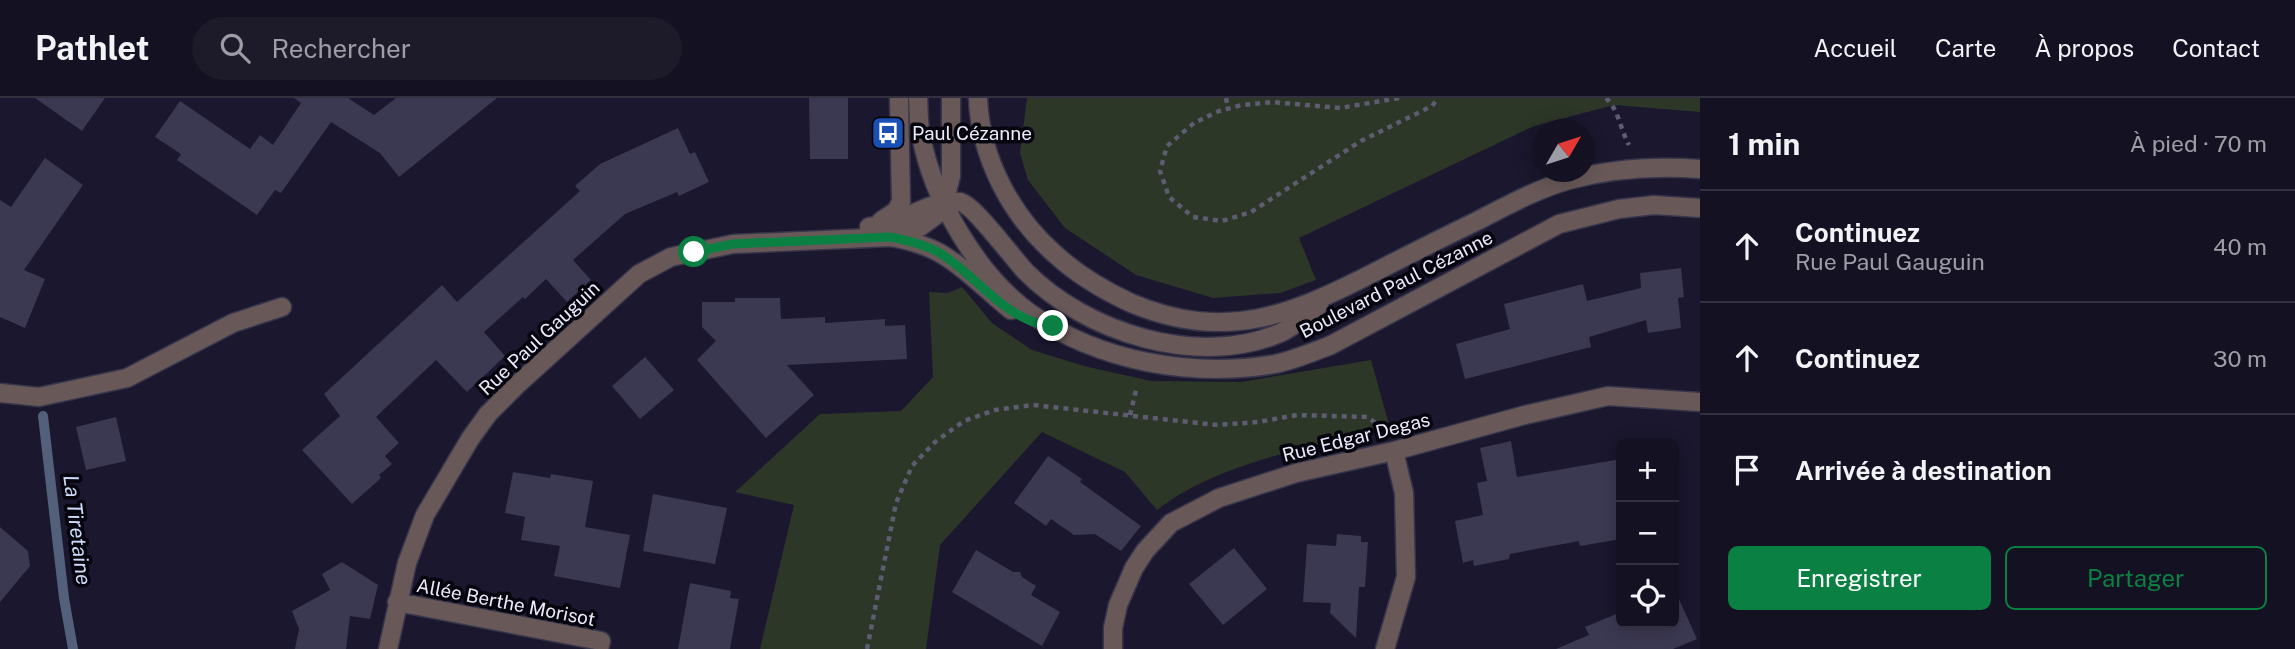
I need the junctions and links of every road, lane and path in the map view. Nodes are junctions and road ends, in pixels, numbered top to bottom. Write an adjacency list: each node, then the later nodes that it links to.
1 (899, 98): 12 (street, Rue Paul Gauguin)
2 (918, 98): 10 (street, Boulevard Paul Cézanne)
3 (951, 98): 10 (street)
4 (978, 98): 15 (street, Boulevard Paul Cézanne)
5 (1226, 98): 8 (path)
6 (1399, 98): 8 (path)
7 (1438, 98): 8 (path)
8 (1227, 109)
9 (1700, 169): 15 (street, Boulevard Paul Cézanne)
10 (944, 203): 12 (street); 13 (street, Rue Paul Gauguin); 15 (street); 17 (street, Boulevard Paul Cézanne)
11 (1700, 208): 17 (street, Boulevard Paul Cézanne)
12 (869, 227): 14 (street, Rue Paul Gauguin)
13 (890, 237): 14 (street, Rue Paul Gauguin); 17 (street)
14 (821, 240): 21 (street, Rue Paul Gauguin)
15 (1335, 292)
16 (282, 307): 18 (street)
17 (1053, 326)
18 (0, 393)
19 (1700, 402): 20 (street, Rue Edgar Degas)
20 (1394, 450): 24 (path); 25 (street, Rue Edgar Degas); 26 (street)
21 (397, 602): 22 (street, Rue Paul Gauguin); 23 (street, Allée Berthe Morisot)
22 (388, 649)
23 (600, 649)
24 (867, 649)
25 (1113, 649)
26 (1385, 649)

